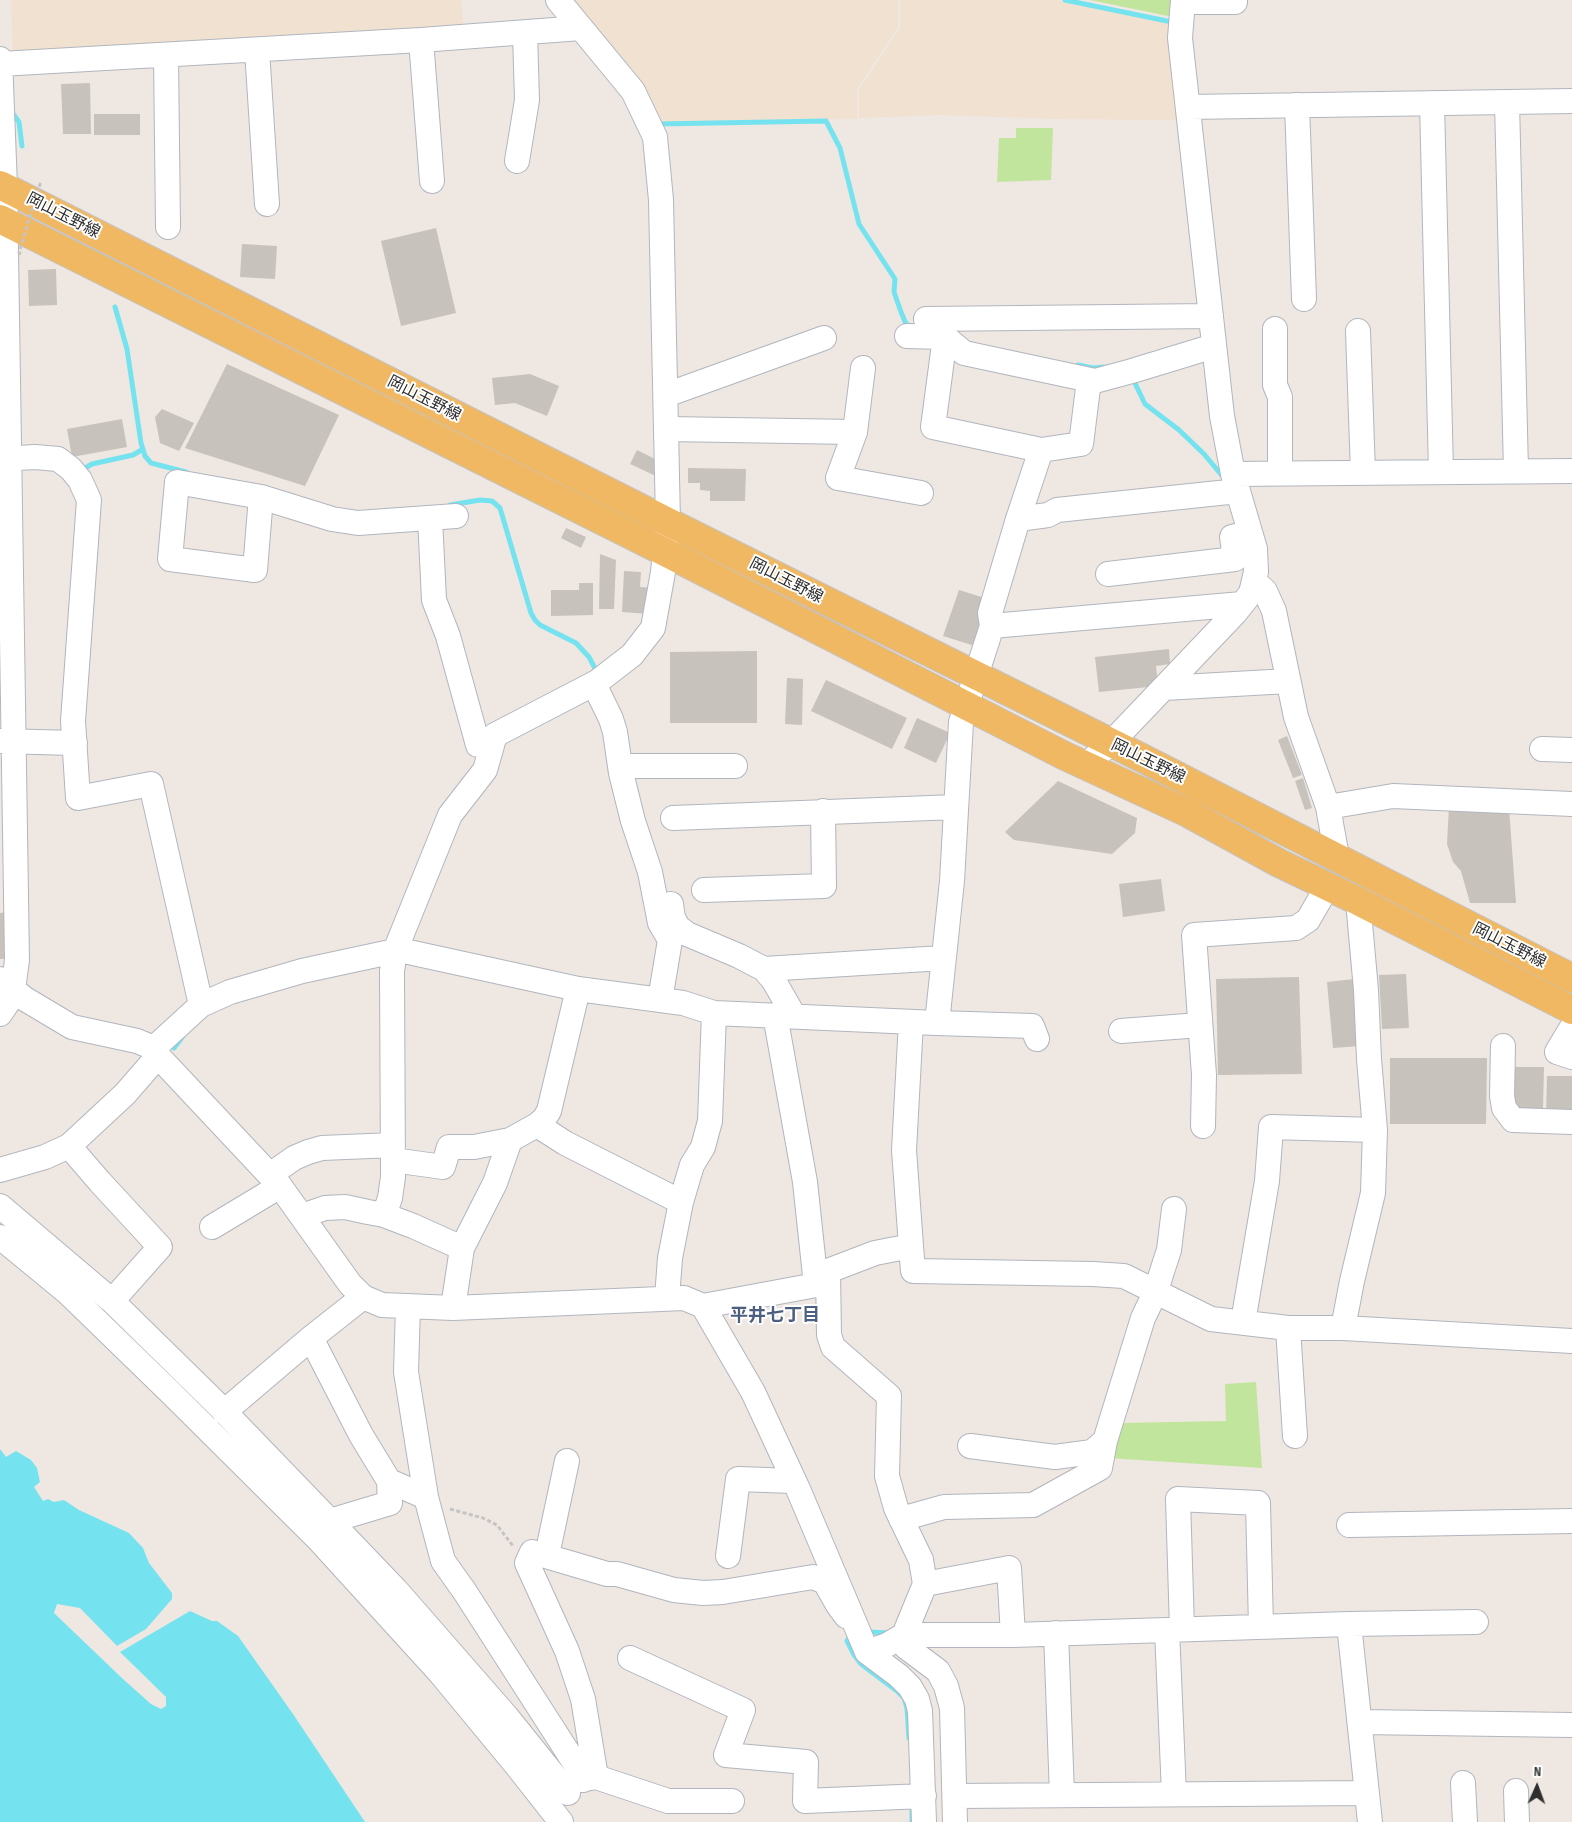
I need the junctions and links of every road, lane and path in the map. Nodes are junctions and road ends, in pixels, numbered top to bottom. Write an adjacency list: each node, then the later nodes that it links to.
1 (558, 0): 4 (street)
2 (1235, 0): 3 (street)
3 (1183, 1): 15 (street)
4 (581, 28): 5 (street); 36 (street)
5 (525, 33): 6 (street); 17 (street)
6 (421, 40): 7 (street); 18 (street)
7 (257, 50): 8 (street); 21 (street)
8 (166, 55): 10 (street); 23 (street)
9 (0, 59): 10 (street)
10 (0, 64): 16 (street)
11 (1572, 101): 12 (street)
12 (1507, 102): 13 (street); 41 (street)
13 (1432, 103): 14 (street); 44 (street)
14 (1297, 105): 15 (street); 25 (street)
15 (1188, 107): 26 (street)
16 (1, 120): 20 (street)
17 (517, 161)
18 (432, 181)
19 (38, 183): 24 (path, bridge)
20 (2, 186): 22 (street); 52 (main road, 岡山玉野線)
21 (267, 204)
22 (2, 220): 40 (street); 54 (main road, 岡山玉野線)
23 (168, 227)
24 (21, 254)
25 (1304, 299)
26 (1211, 316): 27 (street); 33 (street)
27 (926, 319)
28 (1275, 329): 45 (street)
29 (1358, 331): 43 (street)
30 (907, 336): 31 (street)
31 (945, 337): 35 (street); 39 (street)
32 (824, 338): 36 (street)
33 (1214, 346): 35 (street); 46 (street)
34 (863, 368): 38 (street)
35 (1089, 380): 39 (street)
36 (666, 395): 37 (street)
37 (666, 429): 38 (street); 52 (street)
38 (855, 432): 47 (street)
39 (1041, 450): 51 (street)
40 (5, 459): 64 (street); 65 (street)
41 (1516, 471): 42 (street); 44 (street)
42 (1572, 471)
43 (1363, 472): 44 (street); 45 (street)
44 (1441, 472)
45 (1280, 473): 46 (street)
46 (1233, 486): 51 (street); 53 (street)
47 (921, 493)
48 (261, 497): 48 (street); 50 (street)
49 (456, 516): 50 (street)
50 (430, 518): 67 (street)
51 (1018, 519): 58 (street)
52 (668, 522): 54 (street); 59 (main road, 岡山玉野線)
53 (1244, 534): 55 (street); 56 (street)
54 (665, 552): 60 (street); 63 (main road, 岡山玉野線)
55 (1108, 574)
56 (1254, 581): 57 (street); 61 (street)
57 (1242, 604): 58 (street); 62 (street)
58 (992, 626): 59 (street)
59 (976, 677): 63 (street); 66 (main road, 岡山玉野線)
60 (600, 679): 67 (street); 71 (street)
61 (1282, 681): 62 (street); 75 (street)
62 (1164, 688): 66 (street)
63 (967, 705): 70 (main road, 岡山玉野線); 74 (street)
64 (7, 741): 65 (street); 88 (street)
65 (75, 743): 91 (street)
66 (1111, 743): 70 (street); 79 (main road, 岡山玉野線)
67 (491, 747): 84 (street)
68 (1542, 749): 69 (street)
69 (1572, 750)
70 (1086, 765): 81 (main road, 岡山玉野線)
71 (628, 766): 72 (street); 80 (street)
72 (735, 766)
73 (1572, 804): 75 (street)
74 (956, 807): 76 (street); 85 (street)
75 (1328, 807): 79 (street)
76 (823, 811): 77 (street); 82 (street)
77 (673, 818)
78 (653, 830): 80 (street)
79 (1336, 857): 87 (main road, 岡山玉野線)
80 (655, 864): 86 (street); 90 (street)
81 (1327, 887): 83 (main road, 岡山玉野線); 98 (street)
82 (704, 890)
83 (1358, 901): 92 (main road, 岡山玉野線); 108 (street)
84 (395, 951): 89 (street); 91 (street); 111 (street)
85 (943, 958): 86 (street); 97 (street)
86 (764, 970): 95 (street)
87 (1572, 978)
88 (7, 984): 94 (street); 103 (street)
89 (578, 989): 90 (street); 106 (street)
90 (660, 1000): 93 (street)
91 (201, 1005): 103 (street)
92 (1572, 1010)
93 (714, 1013): 95 (street); 114 (street)
94 (0, 1014)
95 (785, 1015): 96 (street); 123 (street)
96 (911, 1022): 97 (street); 121 (street)
97 (938, 1023): 101 (street)
98 (1200, 1025): 100 (street); 107 (street)
99 (1572, 1027): 104 (street)
100 (1121, 1032)
101 (1038, 1039)
102 (1503, 1046): 105 (street)
103 (156, 1052): 110 (street); 113 (street)
104 (1572, 1057)
105 (1572, 1122)
106 (537, 1125): 109 (street); 114 (street)
107 (1203, 1126)
108 (1374, 1130): 131 (street); 133 (street)
109 (510, 1140): 111 (street); 122 (street)
110 (72, 1149): 112 (street); 127 (street)
111 (393, 1153): 113 (street); 117 (street)
112 (0, 1170)
113 (275, 1181): 118 (street); 119 (street)
114 (681, 1202): 126 (street)
115 (0, 1206): 127 (street)
116 (1174, 1209): 124 (street)
117 (384, 1215): 118 (street); 122 (street)
118 (302, 1216): 125 (street)
119 (212, 1227)
120 (0, 1237): 136 (street)
121 (912, 1246): 123 (street); 124 (street)
122 (462, 1248): 130 (street)
123 (822, 1278): 129 (street); 145 (street)
124 (1155, 1293): 131 (street); 139 (street)
125 (363, 1297): 128 (street); 134 (street)
126 (667, 1298): 129 (street); 130 (street)
127 (112, 1301): 137 (street)
128 (408, 1306): 130 (street); 144 (street)
129 (703, 1306): 143 (street)
130 (453, 1308)
131 (1243, 1322): 132 (street)
132 (1288, 1328): 133 (street); 138 (street)
133 (1344, 1328): 135 (street)
134 (310, 1338): 137 (street); 142 (street)
135 (1572, 1341)
136 (170, 1392): 137 (street); 164 (street)
137 (222, 1409): 146 (street)
138 (1295, 1436)
139 (1105, 1441): 140 (street); 145 (street)
140 (970, 1446)
141 (567, 1461): 149 (street)
142 (389, 1480): 144 (street); 146 (street)
143 (794, 1481): 150 (street); 152 (street)
144 (427, 1500): 149 (path); 165 (street)
145 (901, 1519): 151 (street)
146 (330, 1521): 165 (street)
147 (1572, 1521): 148 (street)
148 (1349, 1525)
149 (538, 1556): 152 (street); 165 (street)
150 (728, 1556)
151 (926, 1584): 158 (street); 159 (street)
152 (852, 1618): 160 (street)
153 (1476, 1622): 154 (street)
154 (1348, 1624): 155 (street); 162 (street)
155 (1261, 1627): 156 (street); 156 (street)
156 (1175, 1629): 157 (street); 169 (street)
157 (1056, 1633): 159 (street); 172 (street)
158 (904, 1635): 159 (street); 160 (street); 171 (street)
159 (1013, 1635)
160 (867, 1652): 170 (street)
161 (630, 1658): 170 (street)
162 (1360, 1722): 163 (street); 168 (street)
163 (1572, 1725)
164 (517, 1766): 165 (street); 174 (street)
165 (583, 1783): 173 (street)
166 (1463, 1783): 178 (street)
167 (1516, 1791): 179 (street)
168 (1367, 1793): 169 (street); 177 (street)
169 (1174, 1794): 172 (street)
170 (924, 1796): 175 (street)
171 (956, 1796): 172 (street); 176 (street)
172 (1062, 1796)
173 (732, 1801)
174 (561, 1822)
175 (924, 1822)
176 (956, 1822)
177 (1370, 1822)
178 (1465, 1822)
179 (1517, 1822)

